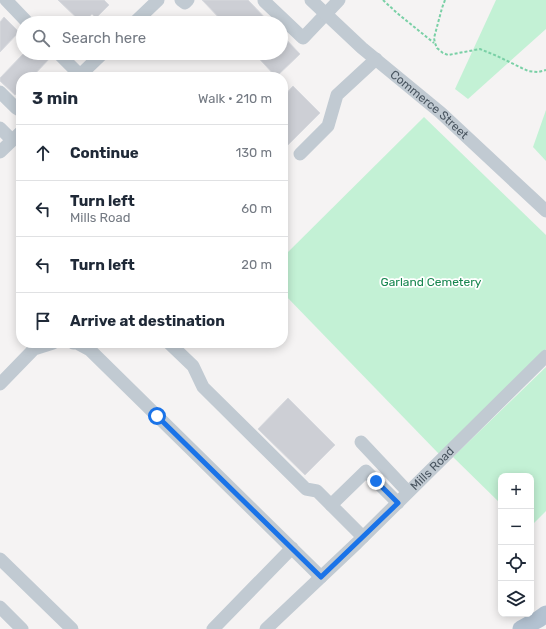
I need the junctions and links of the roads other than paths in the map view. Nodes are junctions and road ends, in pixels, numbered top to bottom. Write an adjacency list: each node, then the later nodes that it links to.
1 (6, 0): 9 (street)
2 (158, 0): 10 (street)
3 (182, 0): 4 (street)
4 (188, 0)
5 (264, 0): 11 (street)
6 (311, 0): 8 (street, Commerce Street)
7 (339, 0): 8 (street)
8 (326, 14): 12 (street); 13 (street, Commerce Street)
9 (21, 16)
10 (141, 16)
11 (280, 16)
12 (288, 23)
13 (376, 59): 23 (street); 24 (street, Commerce Street)
14 (64, 60): 16 (street)
15 (96, 60): 17 (street)
16 (75, 72)
17 (83, 72)
18 (0, 92): 19 (street)
19 (16, 108)
20 (0, 128): 21 (street)
21 (16, 136): 22 (street)
22 (0, 152)
23 (300, 154)
24 (546, 211)
25 (37, 348): 29 (street)
26 (86, 348): 35 (street)
27 (174, 348): 33 (street)
28 (546, 356): 31 (street, Mills Road)
29 (0, 384)
30 (361, 442): 31 (street)
31 (408, 492): 32 (street, Mills Road)
32 (398, 503): 33 (street); 34 (street, Mills Road)
33 (331, 505): 34 (street)
34 (363, 537): 37 (street, Mills Road)
35 (292, 548): 37 (street); 42 (street)
36 (0, 559): 40 (street)
37 (321, 577): 43 (street, Mills Road)
38 (0, 607): 41 (street)
39 (546, 614): 44 (main road)
40 (70, 628)
41 (22, 629)
42 (213, 629)
43 (266, 629)
44 (521, 629)

